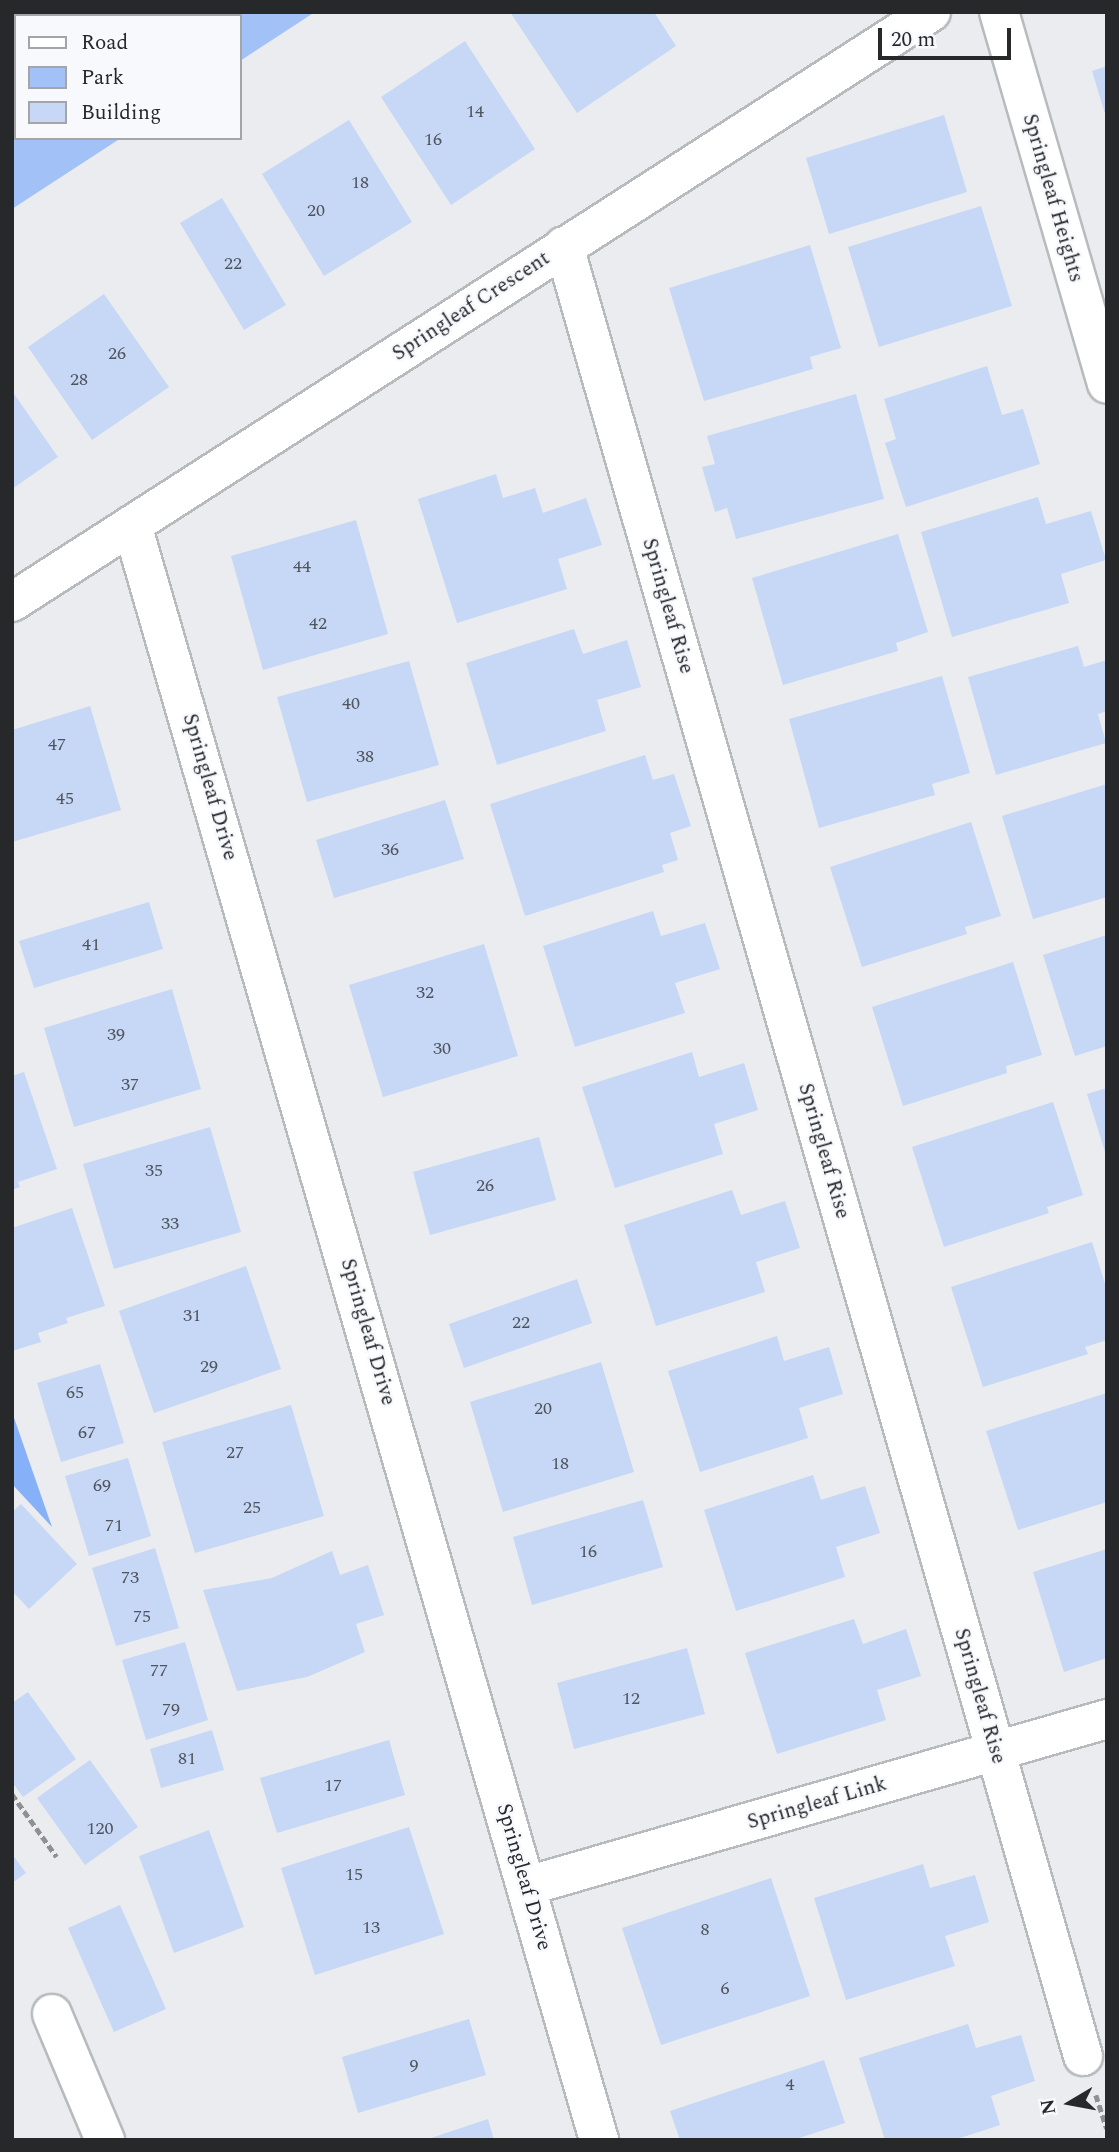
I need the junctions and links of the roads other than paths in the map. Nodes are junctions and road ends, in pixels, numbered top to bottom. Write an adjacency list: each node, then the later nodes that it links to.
1 (931, 12): 3 (street, Springleaf Crescent)
2 (999, 12): 4 (street, Springleaf Heights)
3 (564, 246): 5 (street, Springleaf Crescent); 8 (street, Springleaf Rise)
4 (1107, 384)
5 (132, 525): 6 (street, Springleaf Crescent); 9 (street, Springleaf Drive)
6 (12, 602)
7 (1107, 1719): 8 (street, Springleaf Link)
8 (995, 1752): 9 (street, Springleaf Link); 11 (street, Springleaf Rise)
9 (527, 1886): 13 (street, Springleaf Drive)
10 (52, 2014): 12 (street)
11 (1083, 2056)
12 (105, 2140)
13 (599, 2140)

